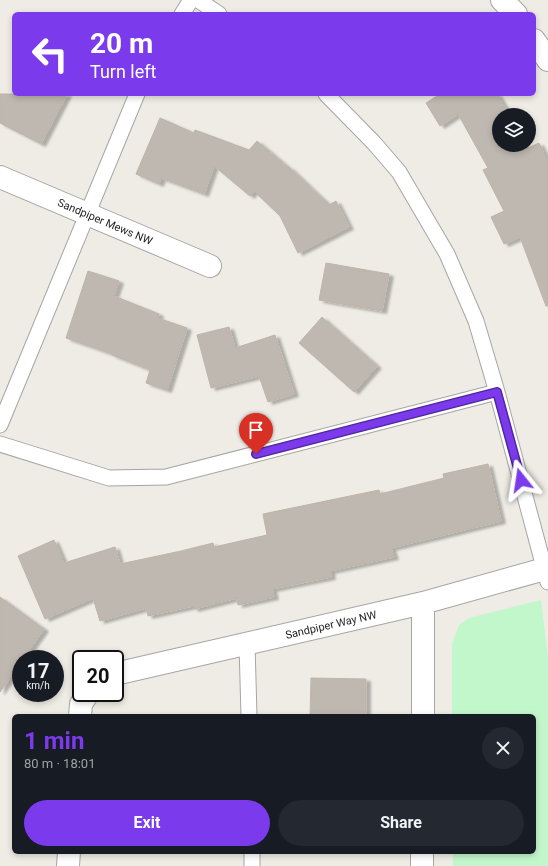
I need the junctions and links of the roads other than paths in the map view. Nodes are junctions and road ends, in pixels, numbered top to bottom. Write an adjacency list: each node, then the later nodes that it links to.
1 (191, 0): 4 (lane)
2 (198, 0): 5 (lane)
3 (502, 0): 6 (street)
4 (183, 12)
5 (216, 12)
6 (514, 12)
7 (536, 43): 8 (street)
8 (548, 60)
9 (136, 96): 12 (lane)
10 (328, 96): 14 (lane)
11 (0, 177): 12 (street, Sandpiper Mews NW)
12 (87, 214): 13 (street, Sandpiper Mews NW); 15 (lane)
13 (210, 266)
14 (497, 392): 16 (lane); 17 (lane)
15 (0, 425)
16 (0, 444)
17 (547, 573): 18 (street, Sandpiper Way NW)
18 (423, 603): 19 (street, Sandpiper Way NW); 24 (street)
19 (247, 644): 20 (street, Sandpiper Way NW); 23 (lane)
20 (124, 672)
21 (82, 702): 22 (street)
22 (80, 714)
23 (249, 714)
24 (423, 714)
25 (69, 854): 28 (street)
26 (252, 854): 29 (lane)
27 (422, 854): 30 (street)
28 (68, 866)
29 (252, 866)
30 (422, 866)

